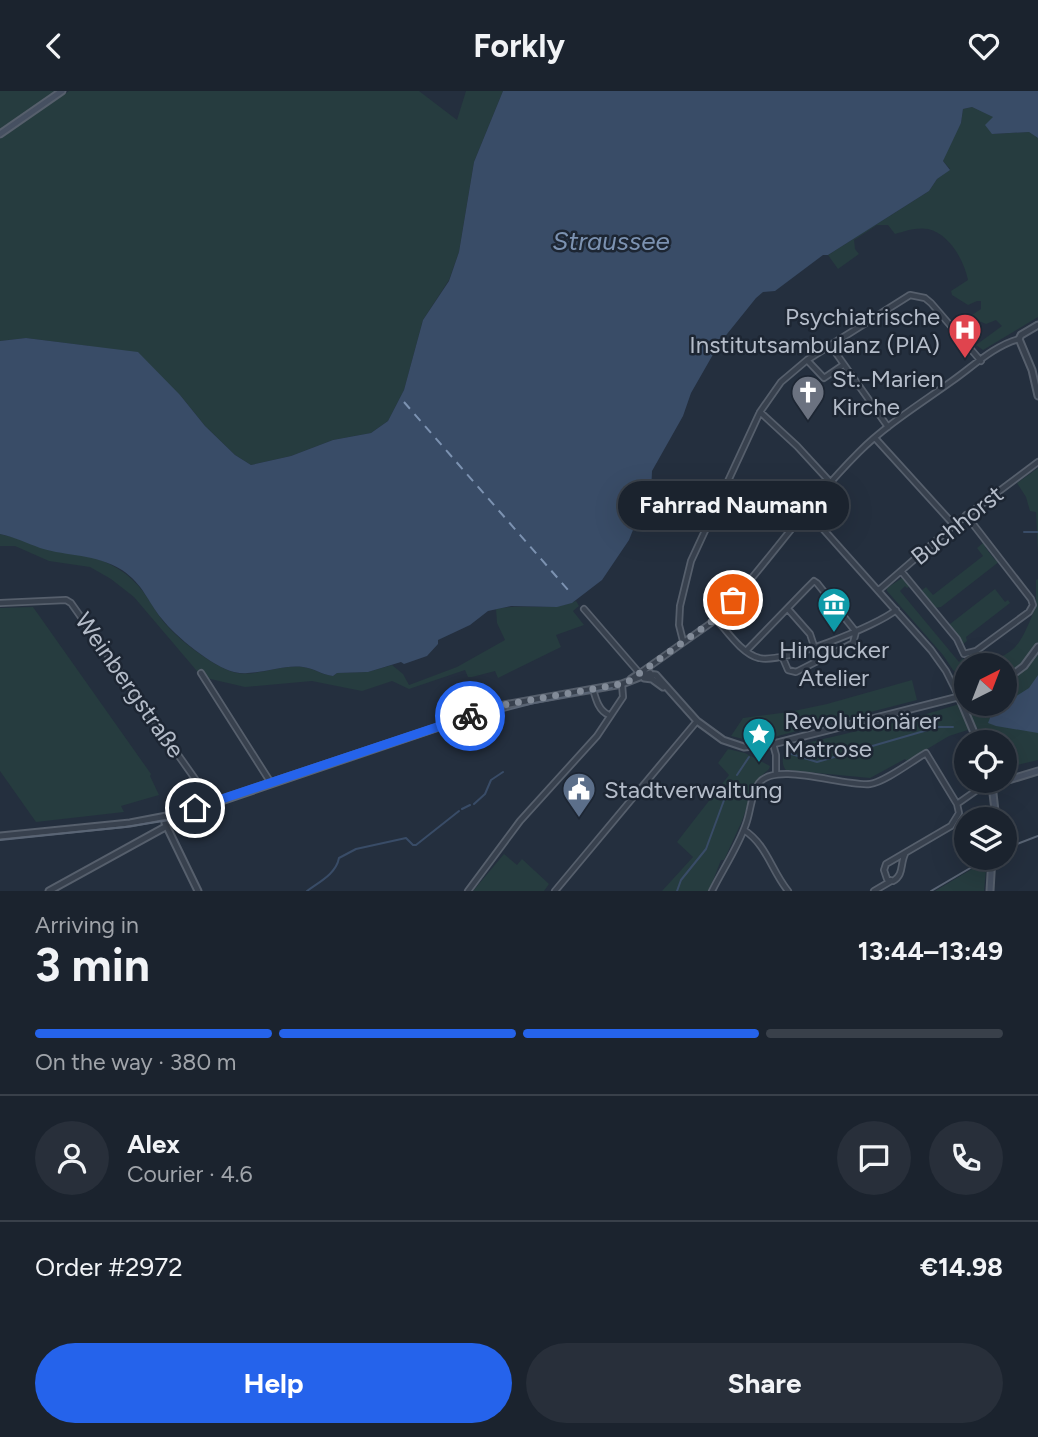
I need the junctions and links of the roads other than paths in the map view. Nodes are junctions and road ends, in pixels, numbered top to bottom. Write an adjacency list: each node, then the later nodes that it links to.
1 (62, 91): 2 (main road)
2 (0, 134)
3 (1038, 325): 4 (street)
4 (1019, 339): 7 (street); 9 (street)
5 (831, 346): 6 (street); 7 (street); 8 (street)
6 (807, 360): 8 (street); 10 (street)
7 (981, 361): 11 (street)
8 (844, 365): 11 (street)
9 (1038, 396)
10 (760, 412): 14 (street); 26 (street)
11 (888, 427): 12 (street)
12 (875, 438): 14 (street); 17 (street)
13 (1038, 462): 16 (street, Buchhorst)
14 (831, 483): 15 (street)
15 (807, 511): 19 (street); 24 (street)
16 (966, 515): 17 (street, Buchhorst); 18 (street)
17 (954, 525): 18 (street, Buchhorst)
18 (901, 571): 19 (street, Buchhorst)
19 (878, 590): 23 (street)
20 (0, 603): 49 (street, Weinbergstraße)
21 (584, 609): 35 (street)
22 (788, 609): 25 (street); 27 (street); 29 (street)
23 (896, 610): 25 (street); 36 (street)
24 (716, 619): 26 (street); 29 (street)
25 (856, 632): 27 (street); 30 (street)
26 (683, 641): 31 (street)
27 (814, 646): 30 (street)
28 (1038, 647): 32 (street)
29 (746, 651): 30 (street)
30 (782, 656)
31 (656, 663): 34 (street); 35 (street)
32 (1017, 671)
33 (201, 673): 47 (street)
34 (650, 673): 35 (street); 39 (street)
35 (641, 675): 37 (street); 39 (street)
36 (954, 683)
37 (624, 684): 38 (street); 41 (street)
38 (593, 689): 41 (street); 47 (street)
39 (669, 690): 42 (street)
40 (954, 698): 43 (street)
41 (609, 715): 60 (street)
42 (697, 721): 43 (street); 61 (street)
43 (773, 744): 45 (street)
44 (1038, 771): 46 (main road)
45 (776, 775): 50 (street); 53 (street)
46 (1017, 776)
47 (271, 783): 49 (street)
48 (972, 793): 50 (street)
49 (212, 803): 51 (street)
50 (957, 804): 55 (street)
51 (163, 817): 52 (street); 54 (street)
52 (167, 826): 58 (street); 59 (street)
53 (744, 829): 62 (street); 63 (street)
54 (0, 836)
55 (905, 854): 57 (street); 57 (street)
56 (991, 870): 65 (main road)
57 (891, 881): 64 (street)
58 (49, 891)
59 (198, 891)
60 (468, 891)
61 (555, 891)
62 (712, 891)
63 (788, 891)
64 (873, 891)
65 (990, 891)

